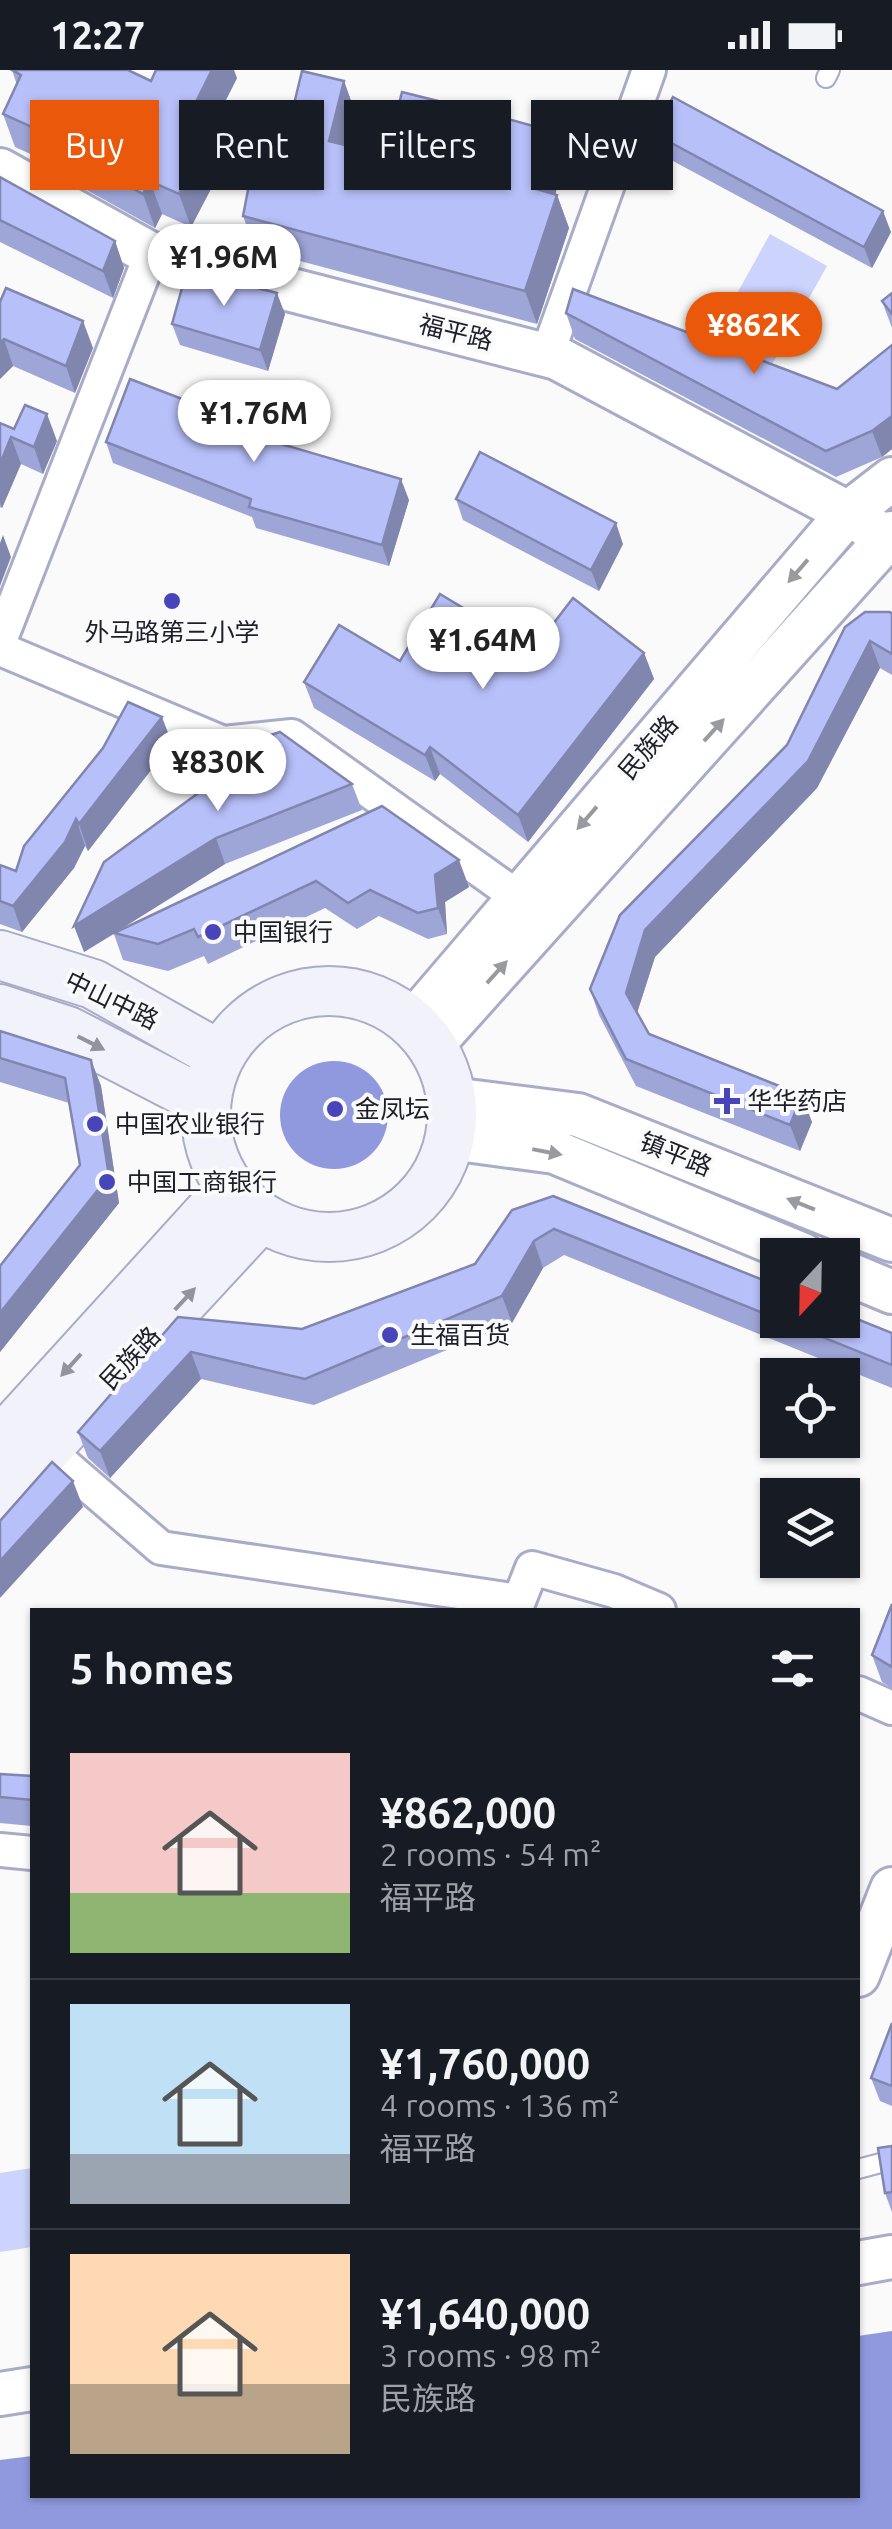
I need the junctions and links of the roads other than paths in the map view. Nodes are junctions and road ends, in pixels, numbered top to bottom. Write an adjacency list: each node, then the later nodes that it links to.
1 (648, 70): 4 (street)
2 (0, 170): 3 (street, 福平路)
3 (151, 254): 4 (street, 福平路); 8 (street)
4 (547, 355): 6 (street, 福平路)
5 (892, 478): 6 (street, 民族路)
6 (848, 513): 7 (street, 福平路); 10 (street, 民族路, one-way to 10)
7 (890, 537): 13 (street, 民族路, one-way to 7)
8 (0, 641)
9 (0, 649): 10 (street)
10 (518, 898): 13 (street, 民族路)
11 (0, 955): 14 (main road, 中山中路)
12 (0, 1009): 15 (main road, 中山中路, one-way to 15)
13 (422, 1034): 14 (main road); 16 (main road)
14 (220, 1055): 15 (main road)
15 (205, 1102): 17 (main road)
16 (451, 1118): 17 (main road); 18 (street, 镇平路, one-way to 18); 19 (street, 镇平路, one-way to 16)
17 (245, 1203): 22 (main road, 民族路, one-way to 22); 23 (main road, 民族路, one-way to 17)
18 (762, 1238)
19 (892, 1240)
20 (860, 1279): 21 (street)
21 (892, 1292)
22 (0, 1442)
23 (46, 1449): 24 (main road, 民族路); 25 (street)
24 (0, 1499)
25 (654, 1608)
26 (860, 1694): 27 (street)
27 (892, 1708)
28 (0, 1850): 29 (street)
29 (30, 1854)
30 (892, 1889): 31 (street)
31 (862, 1950)
32 (892, 2160): 33 (lane)
33 (860, 2168)
34 (892, 2258): 35 (street)
35 (860, 2263)
36 (30, 2389): 37 (street)
37 (0, 2394)

